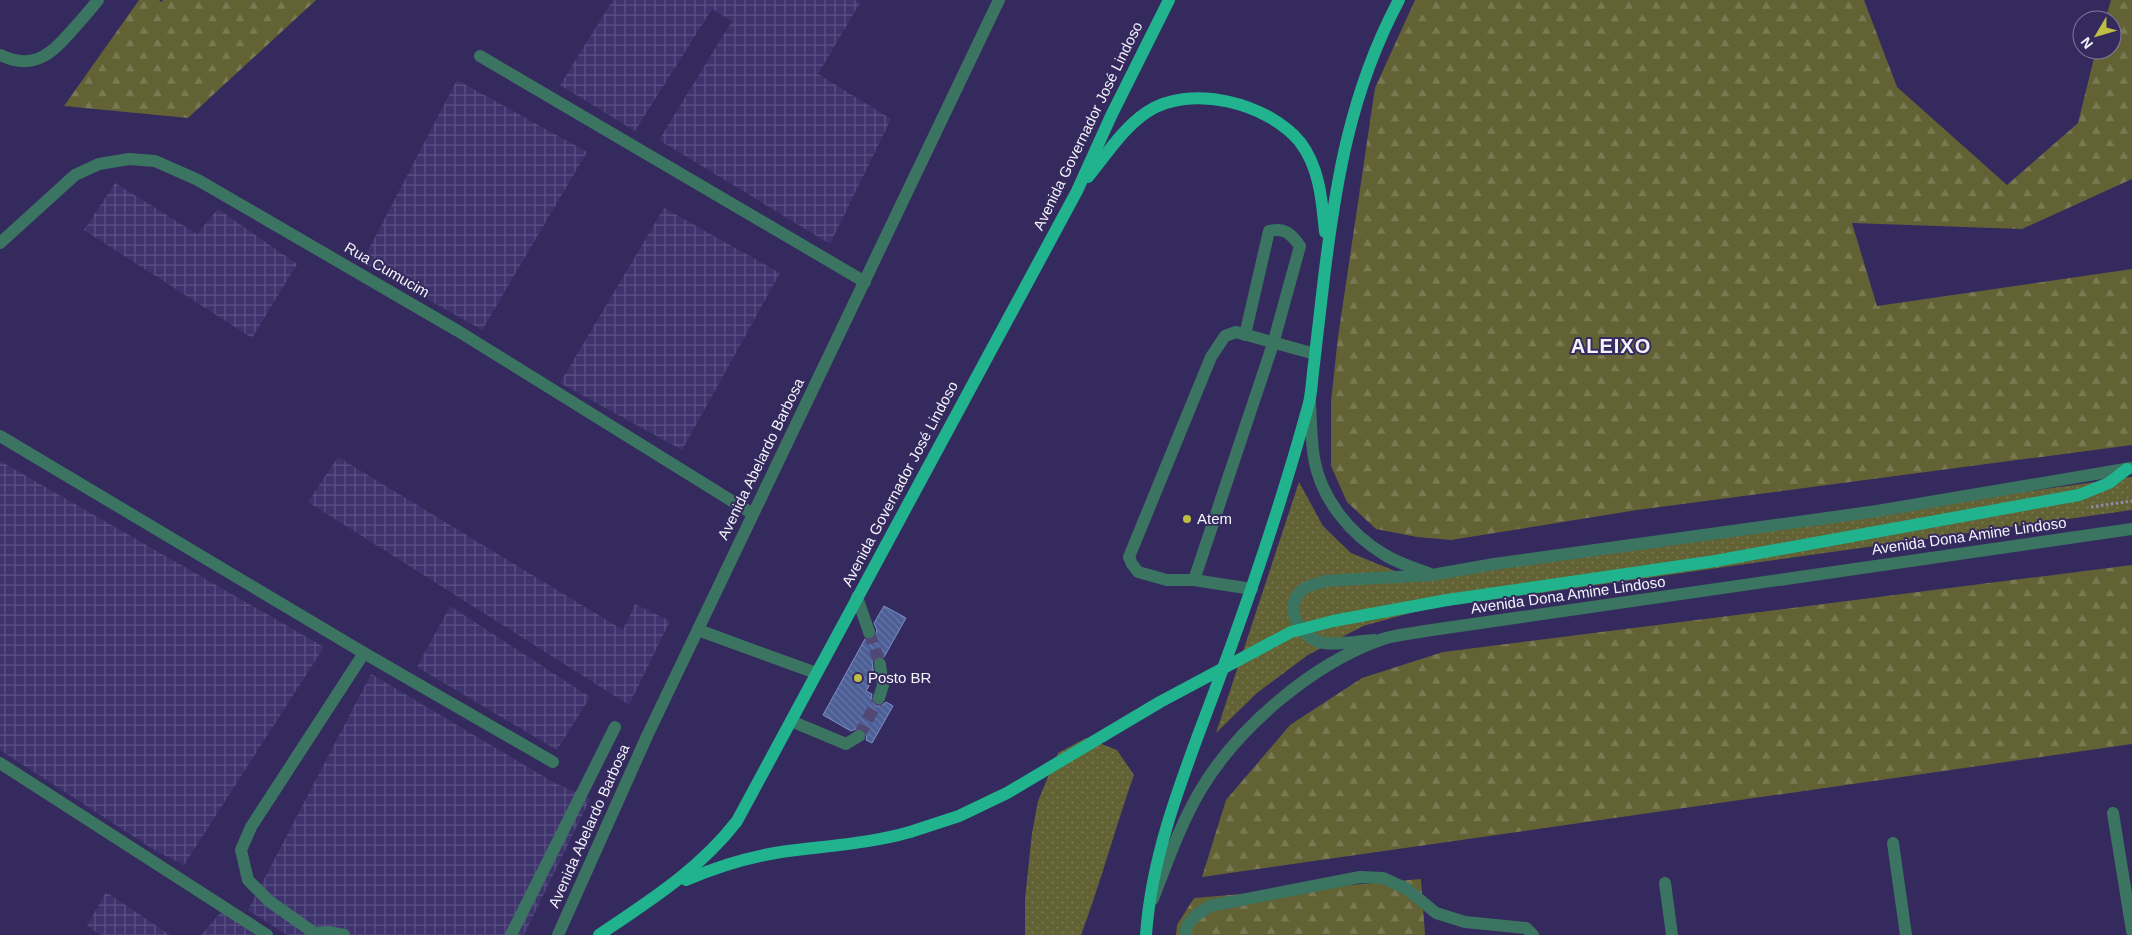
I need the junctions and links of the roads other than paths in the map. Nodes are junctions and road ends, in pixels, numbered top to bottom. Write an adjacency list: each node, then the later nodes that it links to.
1 (98, 0): 5 (street)
2 (999, 0): 10 (street, Avenida Abelardo Barbosa)
3 (1169, 0): 7 (main road, Avenida Governador José Lindoso)
4 (1399, 0): 9 (main road)
5 (0, 55)
6 (480, 56): 10 (street)
7 (1077, 191): 9 (main road); 22 (main road, Avenida Governador José Lindoso)
8 (0, 243): 17 (street, Rua Cumucim)
9 (1327, 250): 13 (main road)
10 (865, 282): 17 (street, Avenida Abelardo Barbosa)
11 (1245, 335): 12 (street); 12 (street); 20 (street)
12 (1273, 344): 13 (street); 20 (street)
13 (1315, 354): 14 (main road)
14 (1310, 399): 19 (street); 21 (main road)
15 (0, 436): 26 (street)
16 (2130, 468): 19 (street); 38 (main road, bridge)
17 (753, 514): 23 (street, Avenida Abelardo Barbosa)
18 (2132, 529): 25 (street, Avenida Dona Amine Lindoso)
19 (1432, 575): 25 (street)
20 (1194, 580): 21 (street)
21 (1252, 589): 39 (main road)
22 (857, 597): 24 (street); 28 (main road, Avenida Governador José Lindoso)
23 (698, 630): 28 (street); 45 (street, Avenida Abelardo Barbosa)
24 (870, 632)
25 (1381, 640): 39 (street, Avenida Dona Amine Lindoso)
26 (364, 653): 33 (street); 41 (street)
27 (880, 664): 29 (street)
28 (816, 674): 30 (main road, Avenida Governador José Lindoso)
29 (879, 698)
30 (791, 721): 32 (street); 38 (main road, Avenida Governador José Lindoso)
31 (615, 727): 44 (street)
32 (859, 736)
33 (553, 762)
34 (0, 763): 42 (street)
35 (2113, 813): 40 (street)
36 (1893, 843): 51 (street)
37 (1665, 883): 50 (street)
38 (673, 885): 46 (main road, Avenida Governador José Lindoso)
39 (1147, 916): 47 (main road)
40 (2132, 932)
41 (316, 934): 43 (street)
42 (267, 935)
43 (344, 935)
44 (511, 935)
45 (558, 935)
46 (599, 935)
47 (1146, 935)
48 (1185, 935): 49 (street)
49 (1533, 935)
50 (1672, 935)
51 (1906, 935)

